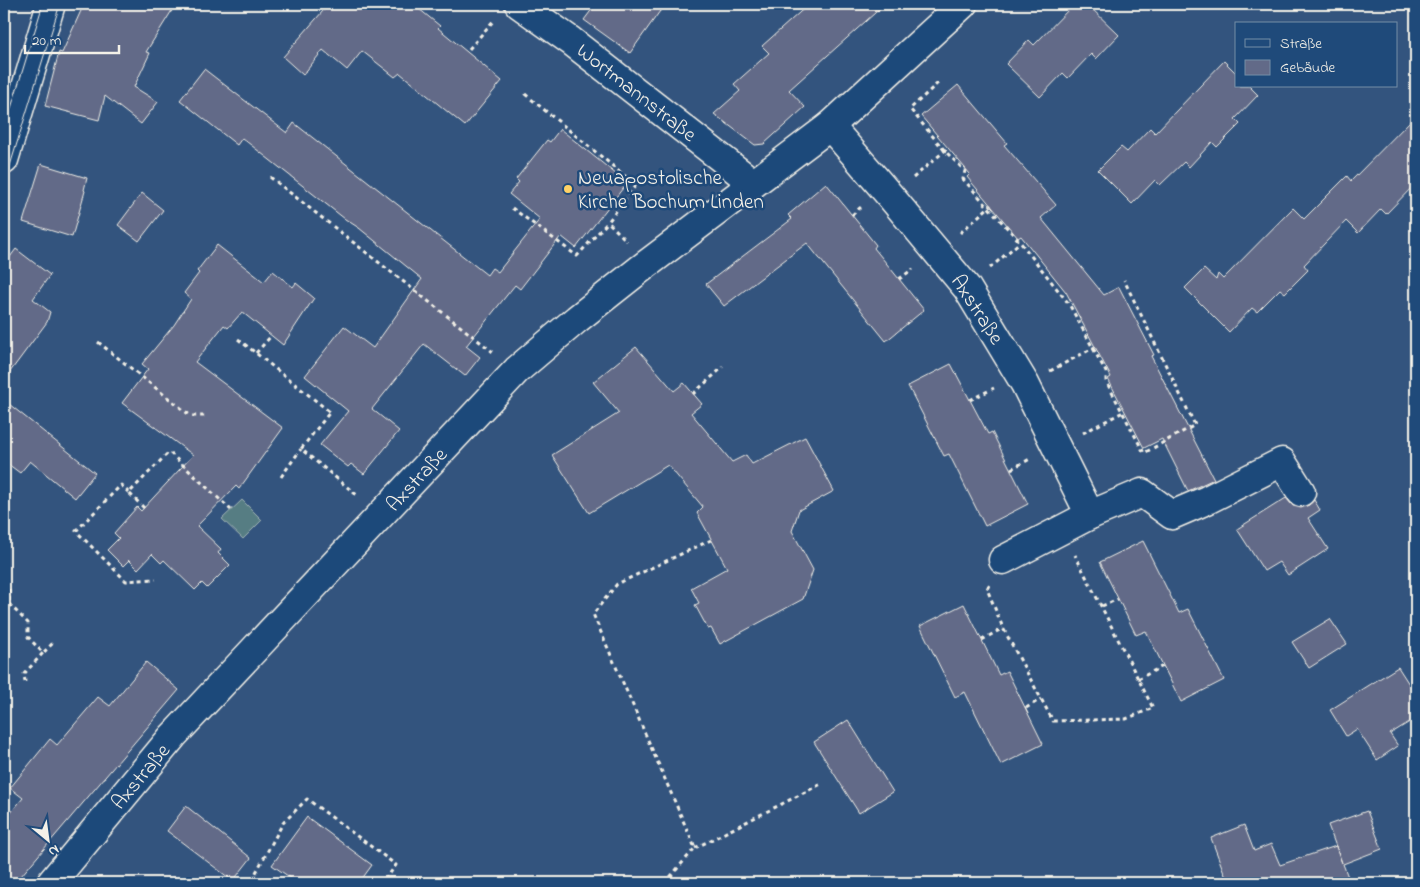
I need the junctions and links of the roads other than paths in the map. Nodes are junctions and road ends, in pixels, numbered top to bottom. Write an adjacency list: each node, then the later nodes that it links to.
1 (51, 4): 5 (street)
2 (963, 4): 4 (street, Axstraße)
3 (509, 10): 6 (street, Wortmannstraße)
4 (830, 126): 6 (street, Axstraße); 8 (street, Axstraße)
5 (4, 160)
6 (753, 183): 10 (street, Axstraße)
7 (1301, 492): 8 (street)
8 (1090, 515): 9 (street)
9 (1003, 560)
10 (51, 883)

